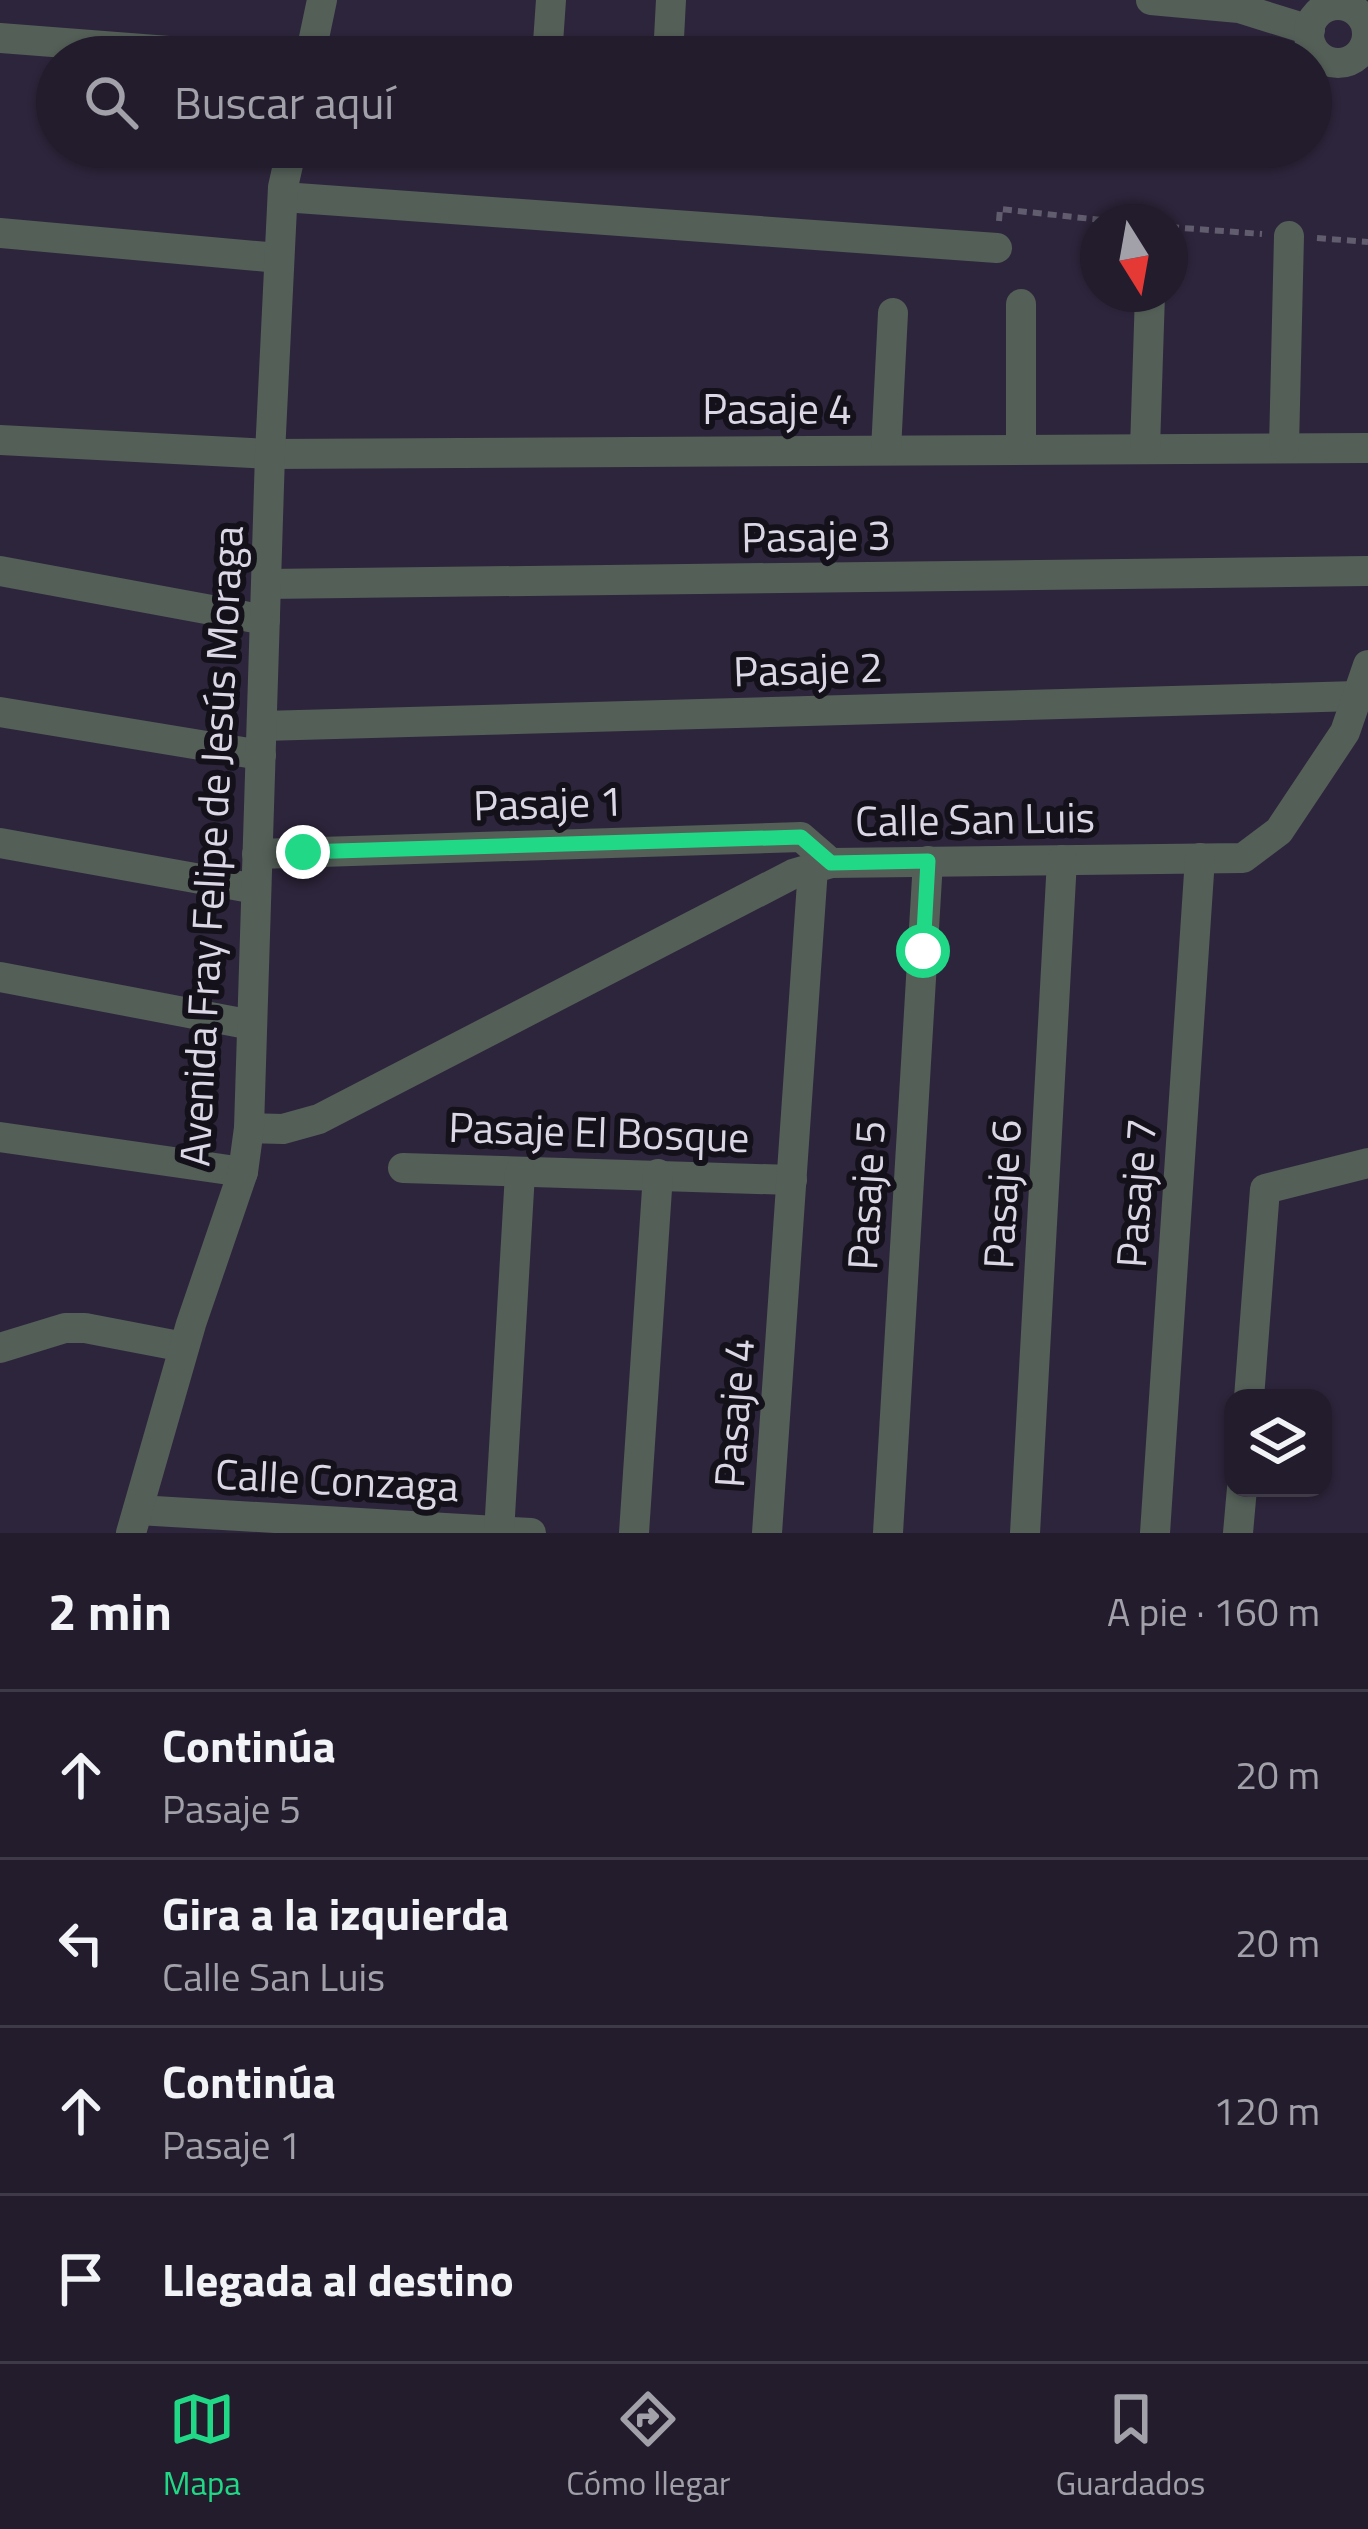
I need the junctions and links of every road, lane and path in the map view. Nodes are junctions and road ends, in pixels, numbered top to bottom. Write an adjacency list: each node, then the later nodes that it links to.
1 (322, 0): 6 (street)
2 (551, 0): 7 (street)
3 (671, 0): 8 (street)
4 (1151, 0): 5 (street)
5 (1310, 30)
6 (314, 36)
7 (548, 36)
8 (669, 36)
9 (0, 38): 10 (street)
10 (36, 41)
11 (288, 168): 12 (street, Avenida Fray Felipe de Jesús Moraga)
12 (283, 197): 16 (street); 17 (street, Avenida Fray Felipe de Jesús Moraga)
13 (1080, 218): 16 (path)
14 (0, 233): 17 (street)
15 (1289, 236): 22 (street)
16 (997, 248)
17 (279, 258): 27 (street, Avenida Fray Felipe de Jesús Moraga)
18 (1021, 304): 25 (street)
19 (1149, 312): 23 (street)
20 (893, 313): 26 (street)
21 (0, 440): 27 (street, Pasaje 4)
22 (1284, 447): 23 (street, Pasaje 4); 24 (street, Pasaje 4)
23 (1145, 448): 25 (street, Pasaje 4)
24 (1368, 448)
25 (1021, 449): 26 (street, Pasaje 4)
26 (886, 450): 27 (street, Pasaje 4)
27 (270, 454): 30 (street, Avenida Fray Felipe de Jesús Moraga)
28 (0, 571): 31 (street)
29 (1368, 572): 30 (street, Pasaje 3)
30 (266, 584): 31 (street, Avenida Fray Felipe de Jesús Moraga)
31 (265, 620): 36 (street, Avenida Fray Felipe de Jesús Moraga)
32 (1368, 665): 33 (street, Calle San Luis)
33 (1358, 696): 35 (street, Calle San Luis); 36 (street, Pasaje 2)
34 (0, 712): 36 (street)
35 (1356, 731): 39 (street, Calle San Luis)
36 (261, 740): 38 (street, Avenida Fray Felipe de Jesús Moraga)
37 (0, 843): 43 (street)
38 (257, 854): 42 (street, Pasaje 1); 43 (street, Avenida Fray Felipe de Jesús Moraga)
39 (1200, 858): 40 (street, Calle San Luis); 66 (street, Pasaje 7)
40 (1062, 860): 41 (street, Calle San Luis); 65 (street, Pasaje 6)
41 (928, 861): 42 (street, Calle San Luis); 64 (street, Pasaje 5)
42 (822, 865): 46 (street, Calle San Luis); 53 (street, Pasaje 4)
43 (256, 889): 45 (street, Avenida Fray Felipe de Jesús Moraga)
44 (0, 977): 45 (street)
45 (252, 1025): 46 (street, Avenida Fray Felipe de Jesús Moraga)
46 (249, 1128): 50 (street, Avenida Fray Felipe de Jesús Moraga)
47 (0, 1137): 50 (street)
48 (1368, 1163): 56 (street)
49 (403, 1168): 51 (street, Pasaje El Bosque)
50 (243, 1172): 54 (street, Avenida Fray Felipe de Jesús Moraga)
51 (520, 1173): 52 (street, Pasaje El Bosque); 60 (street)
52 (658, 1174): 53 (street, Pasaje El Bosque); 62 (street)
53 (792, 1180): 63 (street, Pasaje 4)
54 (184, 1347): 55 (street); 58 (street, Avenida Fray Felipe de Jesús Moraga)
55 (0, 1348)
56 (1250, 1389)
57 (1241, 1497): 67 (street)
58 (135, 1521): 59 (street, Calle Conzaga)
59 (315, 1527): 60 (street, Calle Conzaga)
60 (499, 1532): 61 (street, Calle Conzaga)
61 (531, 1533)
62 (634, 1533)
63 (767, 1533)
64 (888, 1533)
65 (1025, 1533)
66 (1155, 1533)
67 (1238, 1533)

